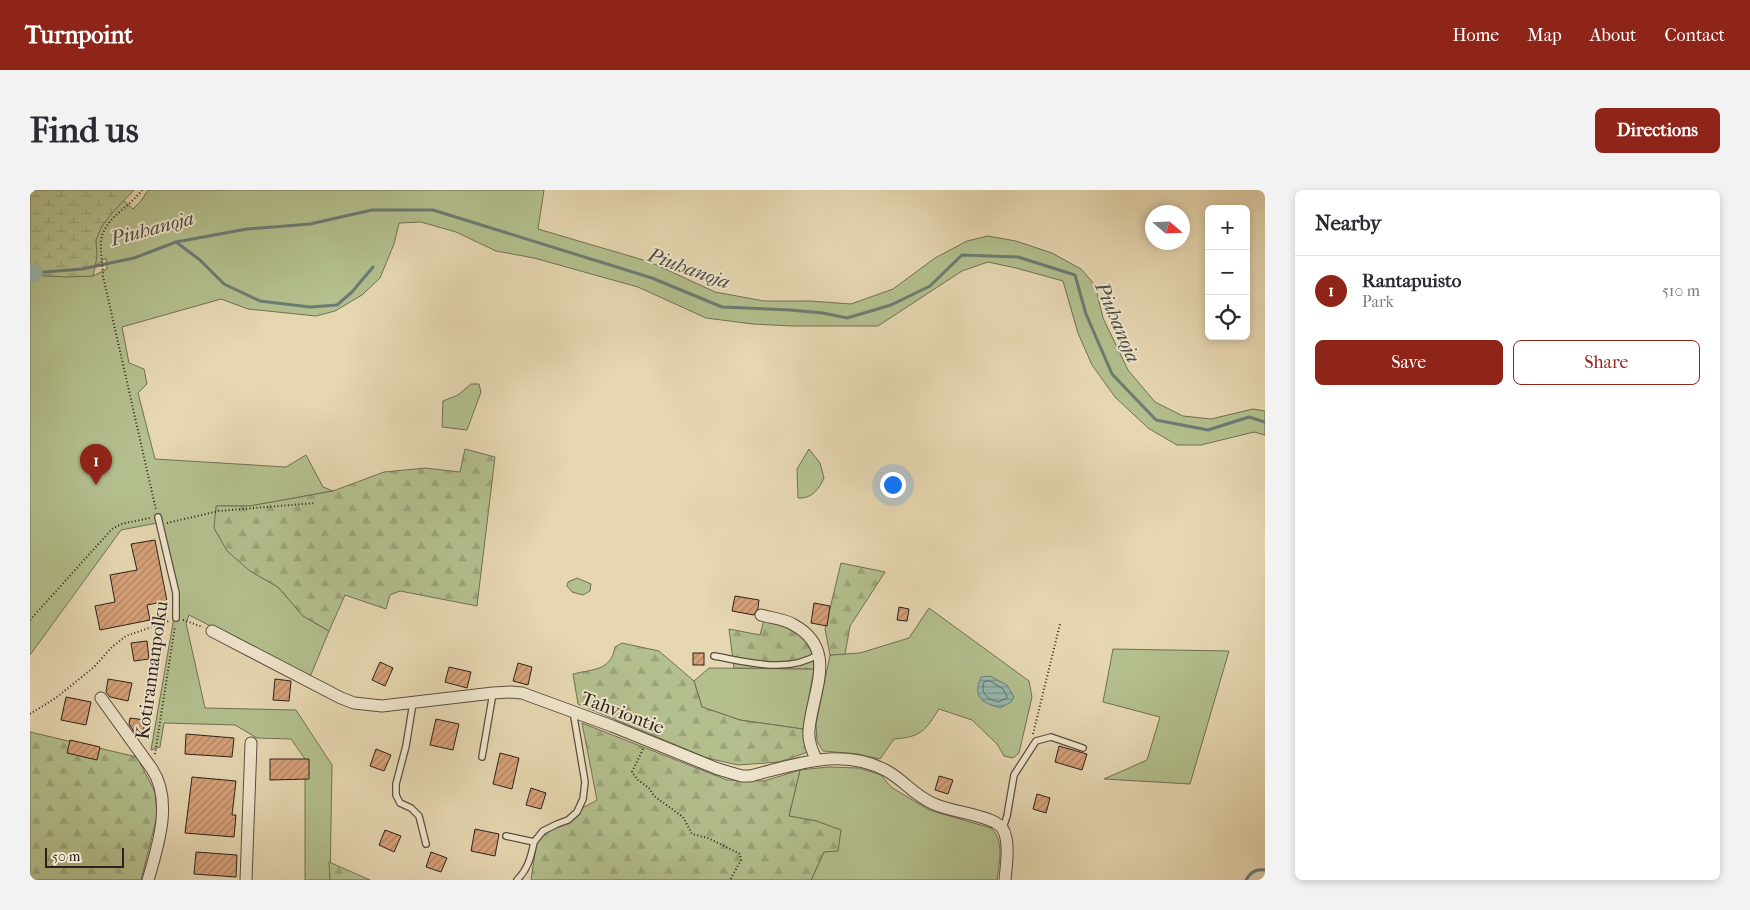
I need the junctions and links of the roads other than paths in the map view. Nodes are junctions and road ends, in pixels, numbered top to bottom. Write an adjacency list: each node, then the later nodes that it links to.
1 (158, 517): 3 (lane, Kotirannanpolku)
2 (761, 615): 5 (street)
3 (176, 618)
4 (212, 631): 9 (street, Tahviontie)
5 (819, 654): 6 (lane); 14 (street)
6 (714, 656)
7 (493, 693): 9 (street, Tahviontie); 10 (street, Tahviontie); 13 (lane)
8 (101, 698): 19 (street)
9 (413, 703): 18 (lane)
10 (573, 711): 14 (street, Tahviontie); 17 (lane)
11 (251, 743): 20 (street)
12 (1083, 748): 15 (lane)
13 (482, 757)
14 (816, 760): 15 (street, Tahviontie)
15 (1003, 828): 22 (street)
16 (506, 836): 17 (lane)
17 (534, 842): 21 (lane)
18 (426, 844)
19 (148, 880)
20 (246, 880)
21 (517, 880)
22 (1005, 880)

